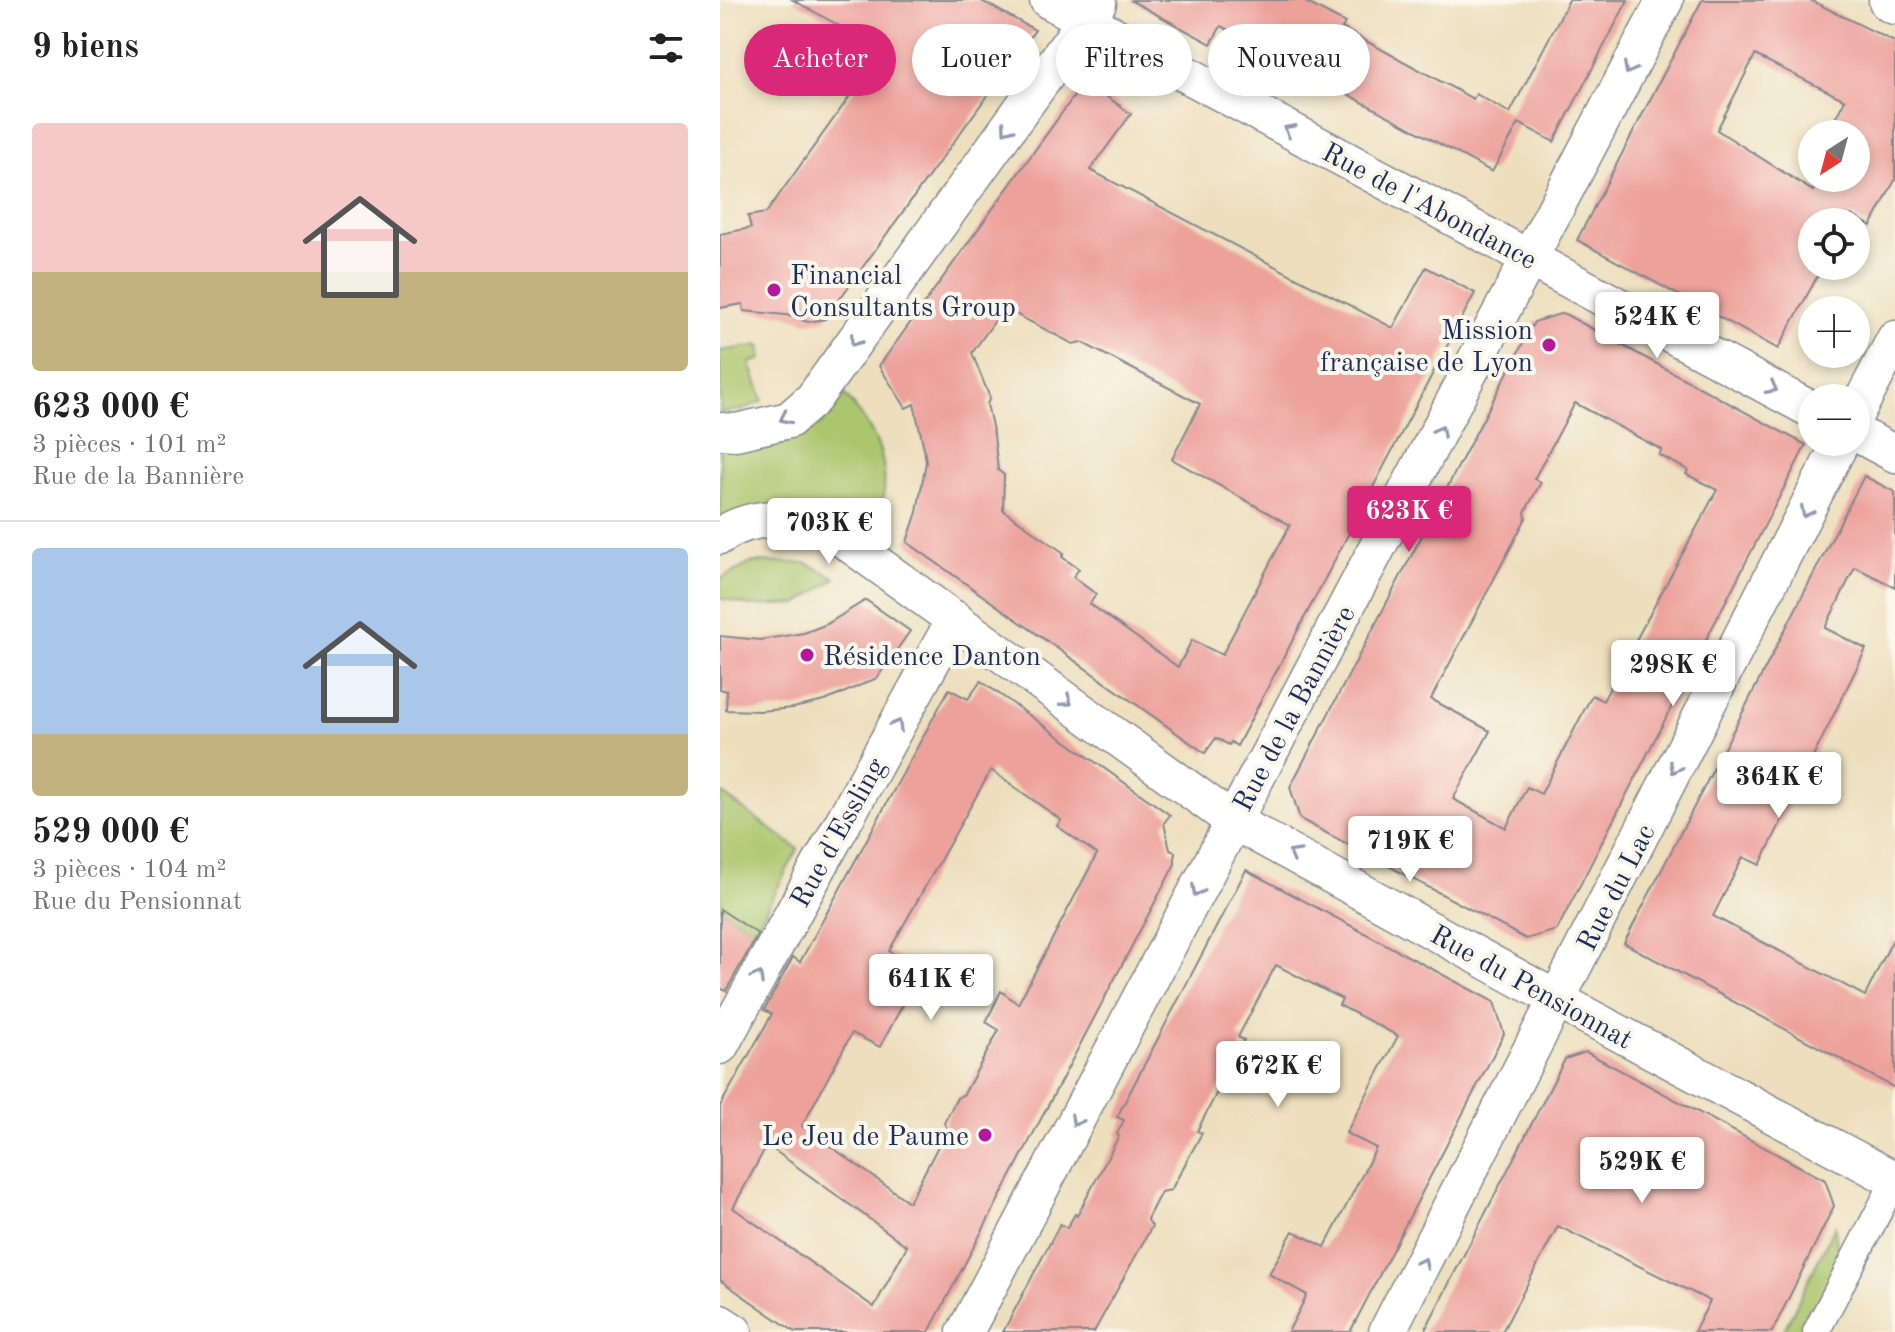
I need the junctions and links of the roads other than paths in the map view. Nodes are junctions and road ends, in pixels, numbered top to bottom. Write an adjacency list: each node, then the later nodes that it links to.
1 (1048, 0): 3 (street, Rue de l'Abondance)
2 (1665, 0): 4 (street, Rue de la Bannière, one-way to 4)
3 (1092, 10): 4 (street, Rue de l'Abondance, one-way to 3); 8 (street, one-way to 8)
4 (1531, 258): 7 (street, Rue de l'Abondance, one-way to 7); 14 (street, Rue de la Bannière, one-way to 4)
5 (1895, 339): 6 (street)
6 (1870, 386)
7 (1798, 402)
8 (720, 431)
9 (1870, 441): 10 (street)
10 (1895, 454)
11 (1834, 456): 15 (street, Rue du Lac, one-way to 15)
12 (720, 536): 13 (street, Rue du Pensionnat)
13 (955, 619): 14 (street, Rue du Pensionnat, one-way to 14); 16 (street, Rue d'Essling, one-way to 13)
14 (1233, 821): 15 (street, Rue du Pensionnat, one-way to 14); 20 (street, Rue de la Bannière, one-way to 20)
15 (1558, 1001): 17 (street, Rue du Pensionnat); 21 (street, Rue du Lac, one-way to 15)
16 (720, 1046)
17 (1895, 1179): 22 (street)
18 (720, 1323): 19 (street)
19 (734, 1332)
20 (965, 1332)
21 (1387, 1332)
22 (1816, 1332)

